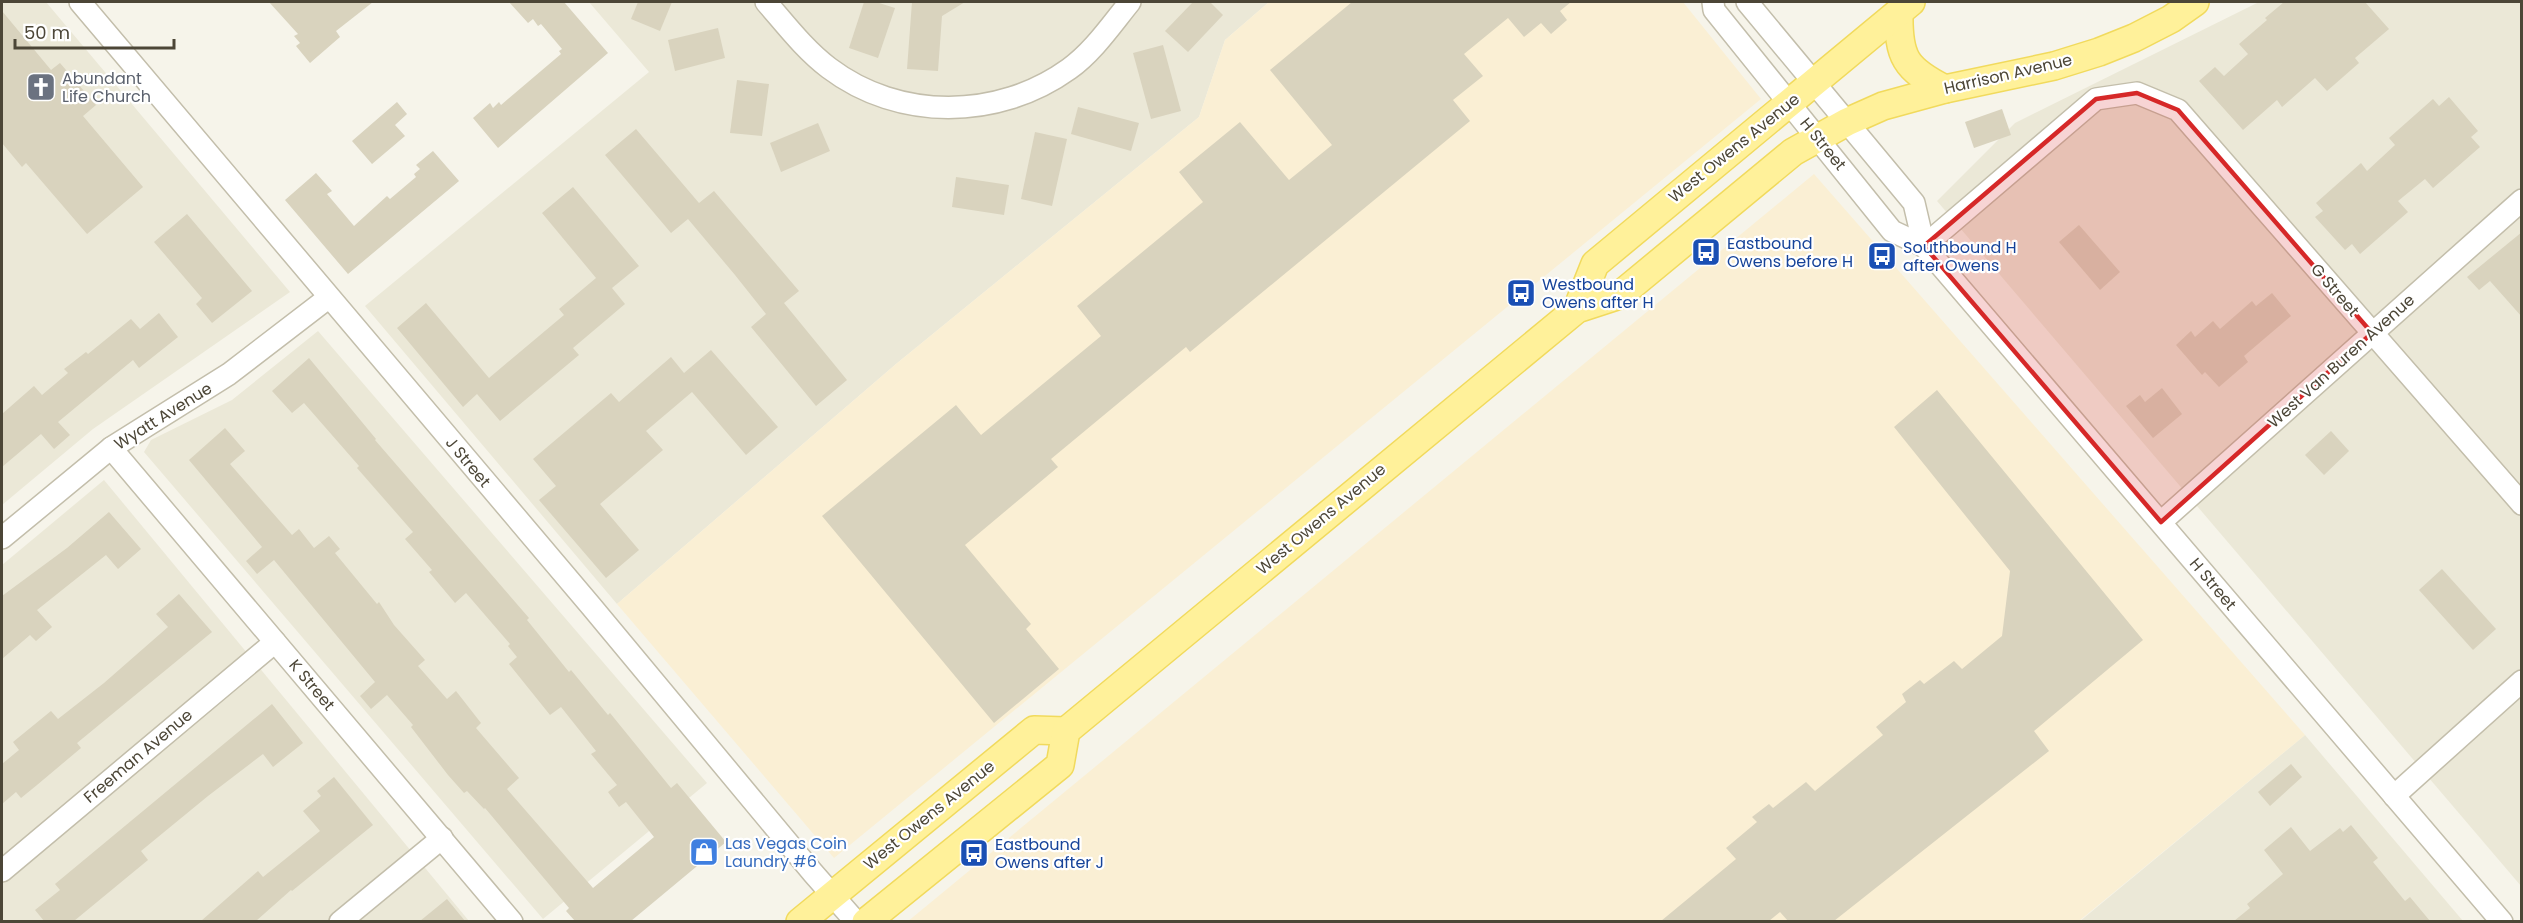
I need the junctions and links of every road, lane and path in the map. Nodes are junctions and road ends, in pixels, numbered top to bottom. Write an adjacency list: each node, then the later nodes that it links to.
1 (80, 2): 15 (street, J Street)
2 (766, 2): 3 (street)
3 (1130, 2)
4 (1713, 2): 10 (street, H Street)
5 (1748, 2): 8 (street, H Street)
6 (2195, 2): 9 (main road, Harrison Avenue)
7 (1905, 7): 8 (main road, West Owens Avenue); 9 (main road)
8 (1815, 83): 10 (main road, West Owens Avenue); 11 (street, H Street)
9 (1946, 89): 11 (main road, Harrison Avenue)
10 (1790, 103): 12 (street, H Street); 16 (main road, West Owens Avenue)
11 (1846, 122): 12 (main road, Harrison Avenue); 14 (street, H Street)
12 (1818, 137): 14 (street, H Street); 16 (main road, West Owens Avenue)
13 (2522, 200): 17 (street, West Van Buren Avenue)
14 (1924, 246): 17 (street, G Street); 20 (street, H Street)
15 (328, 298): 18 (street, Wyatt Avenue); 28 (street, J Street)
16 (1577, 309): 24 (main road, West Owens Avenue)
17 (2372, 333): 19 (street, G Street); 20 (street, West Van Buren Avenue)
18 (111, 448): 21 (street, Wyatt Avenue); 22 (street, K Street)
19 (2522, 504)
20 (2161, 522): 25 (street, H Street)
21 (2, 538)
22 (275, 642): 26 (street, K Street); 27 (street, Freeman Avenue)
23 (2522, 681): 25 (street)
24 (1066, 731): 28 (main road, West Owens Avenue); 33 (main road)
25 (2394, 796): 34 (street, H Street)
26 (442, 838): 29 (street); 30 (street, K Street)
27 (2, 871)
28 (832, 895): 31 (main road, West Owens Avenue); 32 (street, J Street)
29 (340, 921)
30 (512, 921)
31 (800, 921)
32 (856, 921)
33 (866, 921)
34 (2502, 921)

